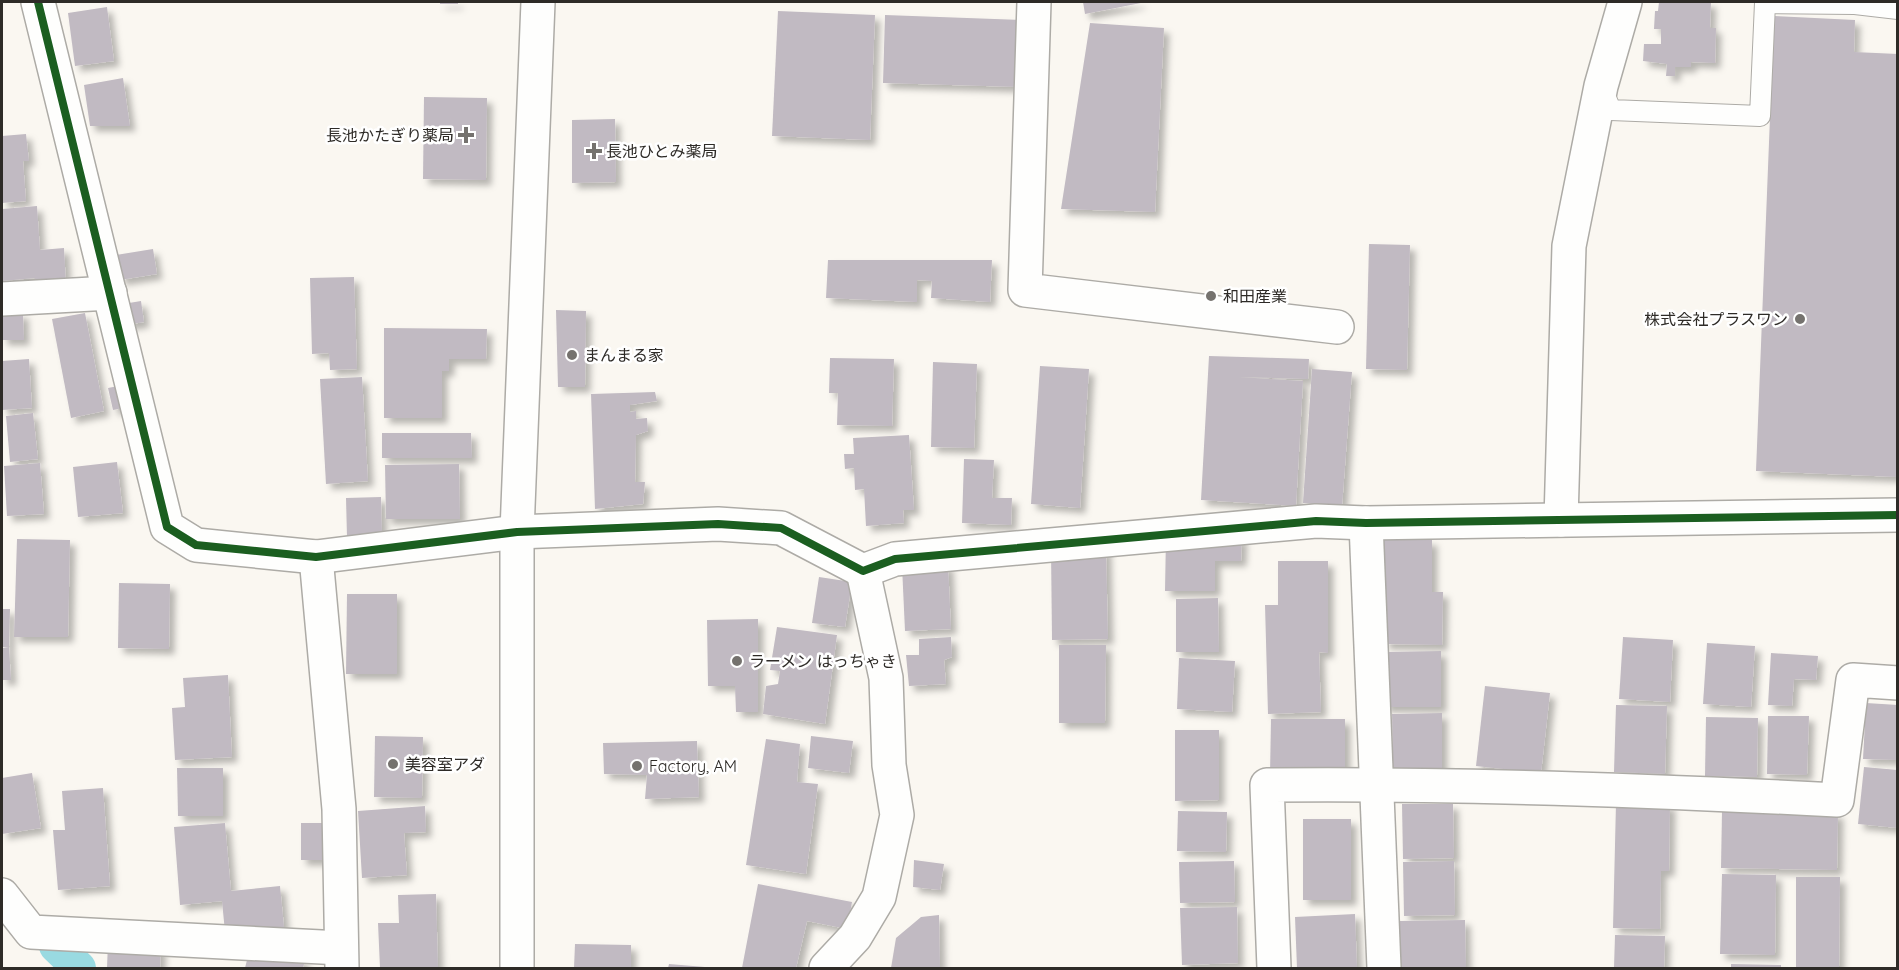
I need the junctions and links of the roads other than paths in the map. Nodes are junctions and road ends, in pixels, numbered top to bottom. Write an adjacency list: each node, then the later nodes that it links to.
1 (38, 2): 8 (street)
2 (538, 2): 14 (street)
3 (1034, 2): 10 (street)
4 (1625, 2): 7 (street)
5 (1857, 3): 6 (lane); 7 (lane)
6 (1898, 9)
7 (1600, 86): 12 (street)
8 (110, 293): 9 (street); 15 (street)
9 (2, 299)
10 (1337, 327)
11 (1898, 515): 12 (street)
12 (1561, 520): 13 (street)
13 (1366, 523): 16 (street); 18 (street)
14 (517, 532): 15 (street); 16 (street); 21 (street)
15 (316, 557): 20 (street)
16 (863, 571): 22 (street)
17 (1898, 683): 18 (street)
18 (1377, 784): 23 (street); 24 (street)
19 (2, 896): 20 (street)
20 (341, 958)
21 (517, 969)
22 (826, 969)
23 (1274, 969)
24 (1384, 969)

